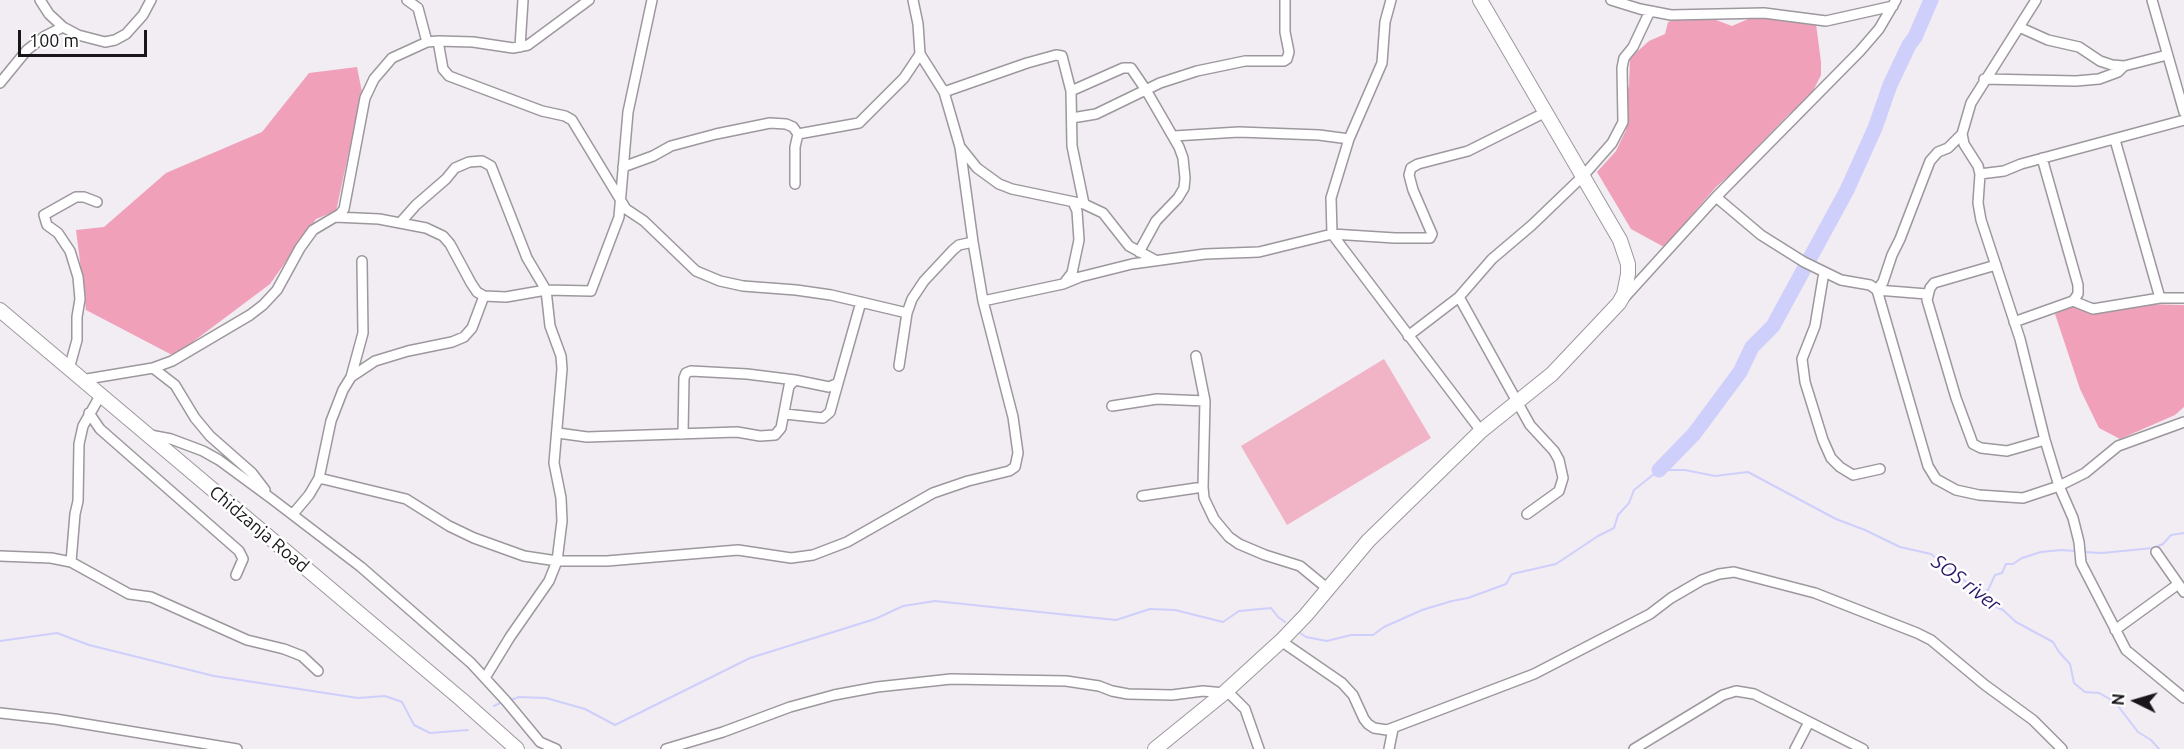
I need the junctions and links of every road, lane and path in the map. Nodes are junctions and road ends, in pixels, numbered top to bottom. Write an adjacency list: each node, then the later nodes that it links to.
1 (40, 0): 18 (street)
2 (151, 0): 18 (street)
3 (407, 0): 21 (street)
4 (523, 0): 22 (street)
5 (589, 0): 22 (street)
6 (652, 0): 42 (street)
7 (913, 0): 23 (street)
8 (1285, 0): 28 (street)
9 (1391, 0): 38 (street)
10 (1611, 0): 17 (street)
11 (1873, 0): 16 (street)
12 (2036, 0): 19 (street)
13 (2152, 0): 24 (street)
14 (1486, 2): 31 (street)
15 (1895, 3): 16 (street); 46 (street)
16 (1876, 10): 17 (street)
17 (1650, 11): 44 (street)
18 (63, 27): 27 (street)
19 (2019, 27): 25 (street); 26 (street)
20 (438, 41): 21 (street); 22 (street); 47 (street)
21 (427, 42): 51 (street)
22 (520, 47)
23 (920, 54): 30 (street); 35 (street)
24 (2167, 55): 25 (street); 32 (street)
25 (2124, 66): 26 (street)
26 (1984, 79): 36 (street)
27 (0, 83)
28 (1146, 90): 29 (street); 33 (street); 37 (street)
29 (1071, 91): 30 (street); 33 (street)
30 (944, 92): 40 (street)
31 (1546, 112): 44 (street); 53 (street)
32 (2184, 112)
33 (1072, 118): 50 (street)
34 (2184, 120): 39 (street)
35 (798, 134): 42 (street); 45 (street)
36 (1962, 134): 43 (street); 62 (street)
37 (1174, 136): 38 (street); 55 (street)
38 (1348, 139): 53 (street)
39 (2115, 140): 41 (street); 66 (street)
40 (960, 147): 49 (street); 54 (street)
41 (2042, 158): 43 (street); 68 (street)
42 (623, 167): 47 (street)
43 (1980, 174): 58 (street)
44 (1582, 176): 65 (street); 71 (street)
45 (795, 184)
46 (1716, 197): 59 (street); 71 (street)
47 (621, 201): 61 (street); 69 (street)
48 (97, 202): 79 (street)
49 (1073, 202): 50 (street); 60 (street)
50 (1084, 204): 55 (street)
51 (335, 217): 52 (street); 78 (street)
52 (400, 223): 61 (street); 64 (street)
53 (1332, 234): 56 (street); 75 (street)
54 (972, 242): 70 (street); 73 (street)
55 (1139, 252): 56 (street)
56 (1155, 260): 60 (street)
57 (362, 261): 80 (street)
58 (1996, 265): 63 (street); 74 (street)
59 (1824, 272): 62 (street); 96 (street)
60 (1063, 284): 70 (street)
61 (546, 290): 64 (street); 92 (street)
62 (1877, 290): 63 (street); 98 (street)
63 (1927, 294): 95 (street)
64 (484, 296): 80 (street)
65 (1459, 297): 75 (street); 86 (street)
66 (2160, 298): 67 (street); 68 (street)
67 (2184, 298)
68 (2073, 301): 74 (street)
69 (861, 302): 73 (street); 83 (street)
70 (983, 302): 106 (street)
71 (1619, 303): 86 (street)
72 (0, 310): 79 (street, Chidzanja Road)
73 (907, 313): 77 (street)
74 (2014, 322): 95 (street)
75 (1408, 336): 91 (street)
76 (1196, 356): 85 (street)
77 (899, 366)
78 (153, 368): 81 (street); 101 (street)
79 (69, 369): 81 (street, Chidzanja Road)
80 (351, 377): 97 (street)
81 (81, 380): 84 (street, Chidzanja Road)
82 (795, 380): 83 (street); 89 (street); 94 (street)
83 (838, 383): 89 (street)
84 (100, 396): 88 (street); 93 (street, Chidzanja Road)
85 (1205, 401): 87 (street); 99 (street)
86 (1519, 402): 91 (street); 103 (street)
87 (1112, 406)
88 (89, 413): 107 (street); 108 (street)
89 (785, 414): 94 (street)
90 (2184, 422): 98 (street)
91 (1481, 431): 110 (street)
92 (558, 433): 94 (street); 106 (street)
93 (145, 434): 101 (street); 123 (street, Chidzanja Road)
94 (683, 434)
95 (2045, 440): 98 (street)
96 (1880, 469)
97 (319, 478): 102 (street); 106 (street)
98 (2059, 486): 111 (street)
99 (1203, 487): 100 (street); 110 (street)
100 (1142, 496)
101 (272, 499): 102 (street)
102 (293, 514): 114 (street)
103 (1527, 514)
104 (2156, 552): 109 (street)
105 (0, 556): 107 (street)
106 (557, 561): 114 (street)
107 (71, 562): 113 (street)
108 (236, 575)
109 (2181, 588): 111 (street)
110 (1328, 589): 112 (street)
111 (2115, 630): 116 (street)
112 (1281, 641): 115 (street); 119 (street)
113 (318, 671)
114 (485, 678): 124 (street)
115 (1226, 692): 121 (street); 125 (street); 126 (street)
116 (2184, 698)
117 (0, 713): 120 (street)
118 (1809, 722): 128 (street); 129 (street); 130 (street)
119 (1393, 729): 127 (street); 131 (street)
120 (201, 746): 122 (street)
121 (1160, 747)
122 (237, 749)
123 (517, 749)
124 (556, 749)
125 (666, 749)
126 (1259, 749)
127 (1389, 749)
128 (1634, 749)
129 (1795, 749)
130 (1863, 749)
131 (2062, 749)

